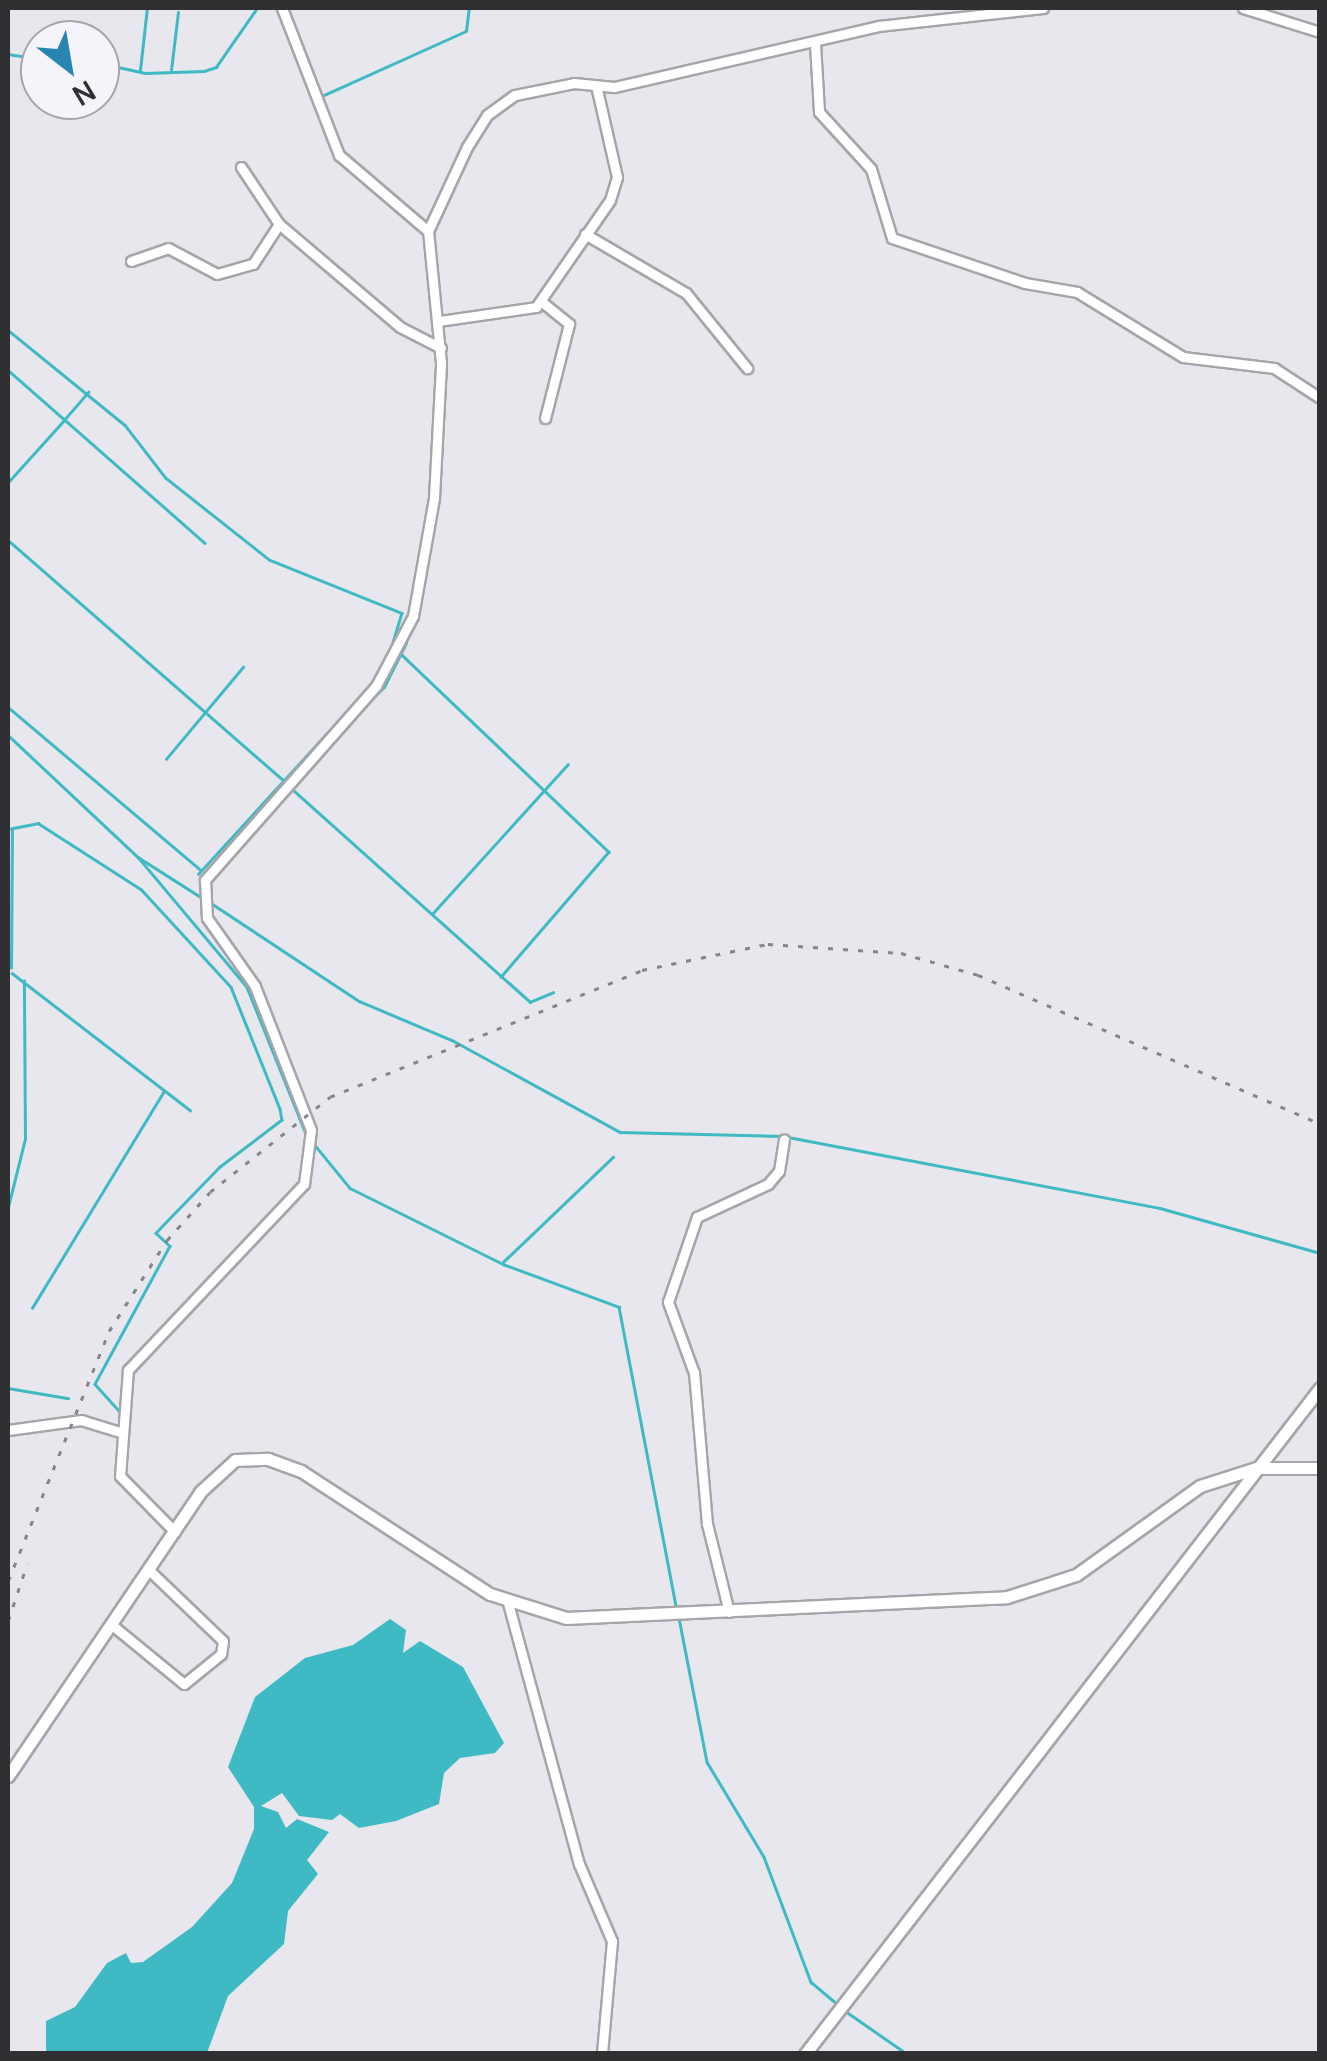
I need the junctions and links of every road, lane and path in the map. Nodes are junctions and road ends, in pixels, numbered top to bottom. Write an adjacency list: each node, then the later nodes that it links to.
1 (282, 8): 9 (street)
2 (1043, 8): 5 (street)
3 (1244, 8): 4 (street)
4 (1320, 32)
5 (815, 44): 6 (street); 16 (street)
6 (596, 85): 9 (street); 10 (street)
7 (241, 168): 8 (street)
8 (279, 224): 11 (street); 14 (street)
9 (428, 231): 13 (street)
10 (585, 234): 12 (street); 15 (street)
11 (131, 261)
12 (542, 302): 13 (street); 17 (street)
13 (439, 321): 14 (street)
14 (441, 348): 21 (street)
15 (747, 368)
16 (1320, 398)
17 (545, 418)
18 (784, 1140): 27 (street)
19 (1320, 1388): 22 (main road)
20 (8, 1430): 21 (street)
21 (123, 1433): 24 (street)
22 (1256, 1468): 23 (main road); 27 (main road); 31 (main road)
23 (1320, 1468)
24 (175, 1532): 25 (main road); 26 (main road)
25 (149, 1570): 28 (main road); 28 (street)
26 (508, 1603): 27 (main road); 30 (street)
27 (729, 1612)
28 (112, 1625): 29 (main road)
29 (8, 1776)
30 (602, 2054)
31 (805, 2054)

